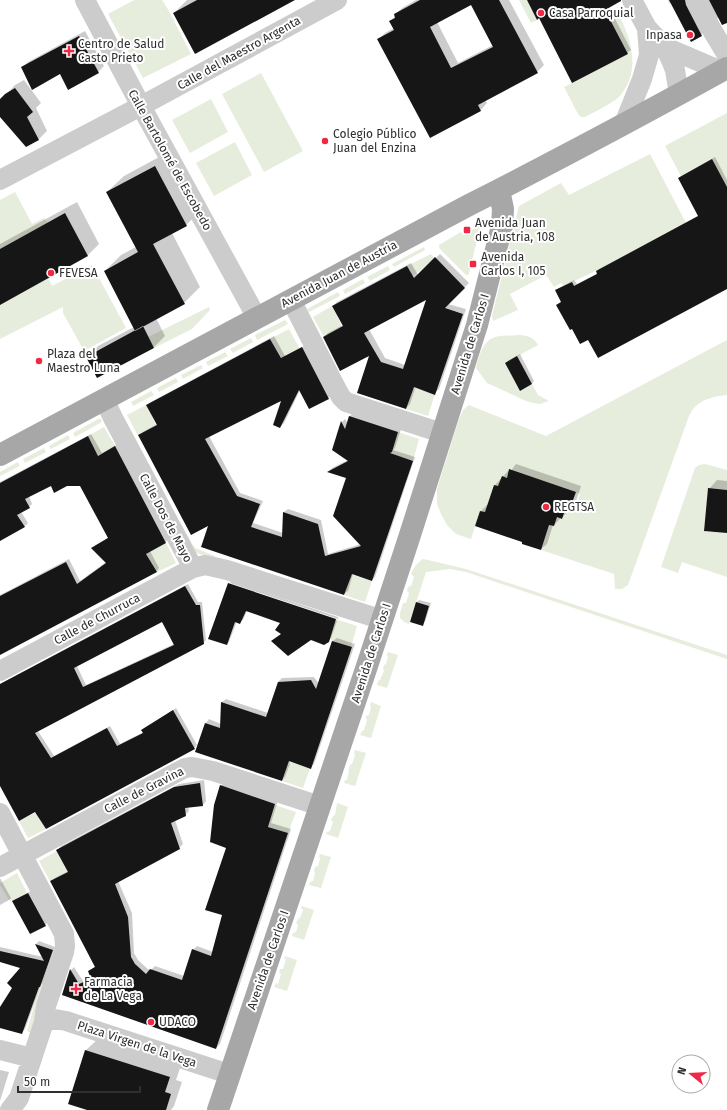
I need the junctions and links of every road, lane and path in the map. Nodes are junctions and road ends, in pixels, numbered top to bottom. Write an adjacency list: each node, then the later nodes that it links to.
1 (85, 0): 8 (street, Calle Bartolomé de Escobedo)
2 (336, 0): 8 (street, Calle del Maestro Argenta)
3 (632, 0): 5 (street)
4 (696, 0): 6 (street)
5 (657, 51): 6 (street); 7 (street); 9 (street)
6 (725, 64): 7 (main road, Avenida Juan de Austria)
7 (678, 95): 9 (main road, Avenida Juan de Austria)
8 (141, 106): 10 (street, Calle del Maestro Argenta); 13 (street, Calle Bartolomé de Escobedo)
9 (624, 124): 11 (main road, Avenida Juan de Austria)
10 (0, 180)
11 (499, 190): 12 (main road, Avenida Juan de Austria); 15 (main road, Avenida de Carlos I)
12 (291, 300): 13 (main road, Avenida Juan de Austria); 15 (street)
13 (257, 318): 14 (main road, Avenida Juan de Austria)
14 (104, 399): 16 (main road, Avenida Juan de Austria); 17 (street, Calle Dos de Mayo)
15 (442, 433): 18 (main road, Avenida de Carlos I)
16 (0, 455)
17 (193, 568): 18 (street, Calle Dos de Mayo); 19 (street, Calle de Churruca)
18 (382, 620): 20 (main road, Avenida de Carlos I)
19 (0, 671)
20 (320, 806): 22 (street, Calle de Gravina); 27 (main road, Avenida de Carlos I)
21 (0, 813): 22 (street)
22 (22, 855): 23 (street, Calle de Gravina); 24 (street)
23 (0, 867)
24 (44, 1022): 26 (street); 27 (street, Plaza Virgen de la Vega)
25 (0, 1050): 26 (street)
26 (32, 1058): 28 (street)
27 (229, 1074): 29 (main road, Avenida de Carlos I)
28 (19, 1106)
29 (218, 1110)

